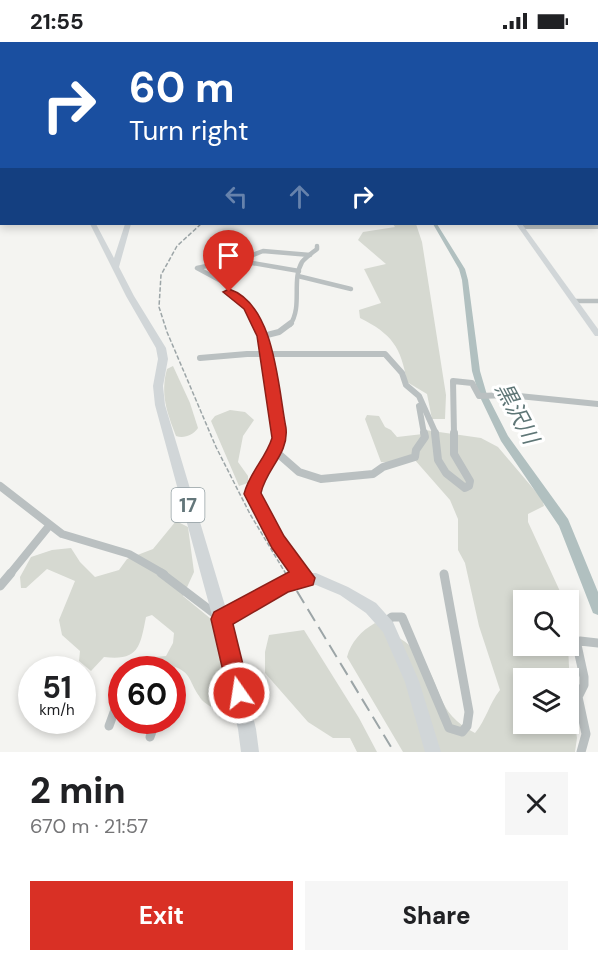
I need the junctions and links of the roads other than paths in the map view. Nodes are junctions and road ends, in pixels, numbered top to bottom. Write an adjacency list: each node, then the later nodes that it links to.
1 (94, 225): 8 (main road, 17)
2 (128, 225): 8 (main road)
3 (520, 225): 4 (street); 11 (street)
4 (598, 227)
5 (317, 246): 6 (street)
6 (310, 255): 9 (street); 14 (street)
7 (252, 263): 9 (street)
8 (115, 267): 25 (main road, 17)
9 (298, 274): 10 (street); 14 (street)
10 (351, 289)
11 (574, 301): 12 (street); 13 (street)
12 (598, 301)
13 (598, 334)
14 (263, 336): 15 (street)
15 (267, 355): 16 (street); 17 (street); 19 (street)
16 (200, 358)
17 (422, 403): 18 (street); 19 (street)
18 (598, 404)
19 (275, 451): 23 (street)
20 (0, 486): 21 (street)
21 (49, 526): 24 (street); 25 (street)
22 (444, 574): 26 (street)
23 (300, 579): 25 (street); 26 (street)
24 (0, 586)
25 (221, 619): 30 (main road, 17)
26 (385, 623): 31 (street)
27 (598, 643): 32 (street)
28 (151, 734): 29 (street)
29 (150, 737)
30 (250, 752)
31 (433, 752)
32 (581, 752)

